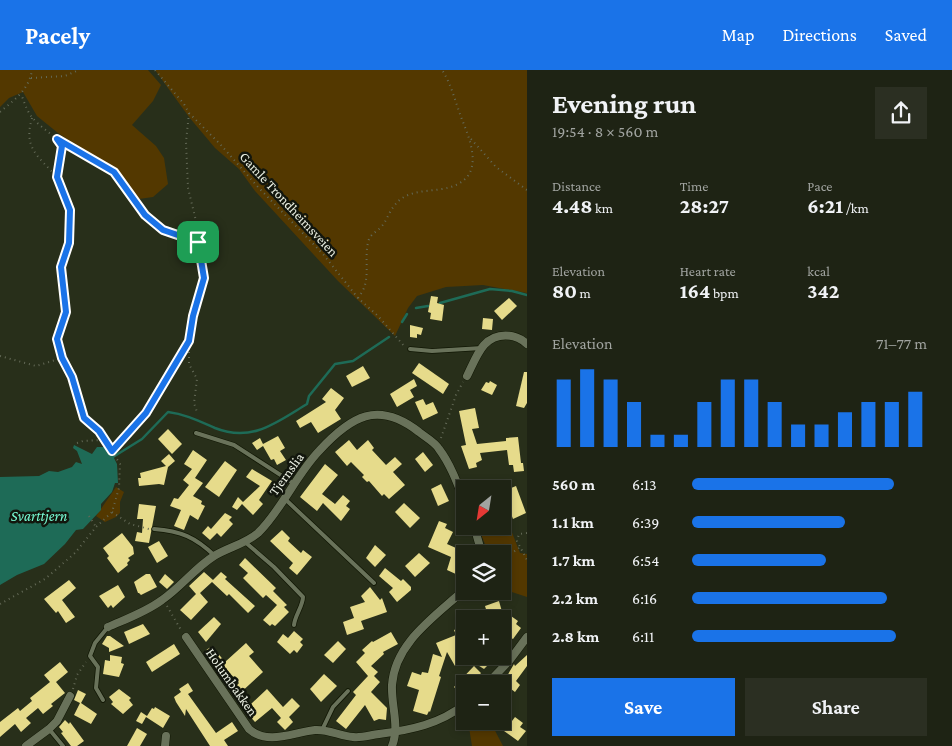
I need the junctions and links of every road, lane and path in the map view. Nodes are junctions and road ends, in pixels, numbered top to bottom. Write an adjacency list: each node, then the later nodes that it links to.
1 (32, 70): 5 (path)
2 (79, 70): 5 (path)
3 (156, 70): 8 (path, Gamle Trondheimsveien)
4 (442, 70): 10 (path)
5 (31, 78): 6 (path)
6 (21, 94): 7 (path); 9 (path)
7 (0, 112)
8 (189, 113): 14 (path); 15 (path, Gamle Trondheimsveien)
9 (32, 117): 11 (path); 12 (path)
10 (469, 138): 13 (path); 15 (path)
11 (57, 139): 12 (path); 14 (path)
12 (57, 177): 21 (path)
13 (527, 190)
14 (198, 242): 16 (path)
15 (358, 298): 19 (path, Gamle Trondheimsveien)
16 (189, 341): 23 (path); 28 (path)
17 (527, 344): 18 (street)
18 (482, 348): 19 (lane); 22 (street)
19 (410, 349)
20 (0, 356): 21 (path)
21 (62, 358): 25 (path)
22 (467, 376): 27 (path)
23 (197, 412)
24 (196, 433): 30 (lane)
25 (104, 440): 26 (path); 28 (path)
26 (77, 443)
27 (438, 447): 29 (street, Tjernslia); 30 (street, Tjernslia)
28 (113, 452): 32 (path)
29 (456, 481)
30 (293, 483): 31 (street, Tjernslia)
31 (284, 498): 37 (street, Tjernslia); 42 (lane)
32 (112, 512): 34 (path); 35 (path)
33 (89, 516): 34 (path)
34 (96, 527): 45 (path)
35 (154, 530): 40 (lane)
36 (527, 533): 38 (path)
37 (245, 542): 40 (street, Tjernslia); 46 (lane)
38 (519, 548): 39 (path); 41 (path)
39 (511, 554)
40 (215, 556): 44 (street, Tjernslia)
41 (527, 560)
42 (374, 583)
43 (456, 598): 58 (street)
44 (163, 600): 47 (street, Tjernslia); 48 (path)
45 (0, 604)
46 (294, 625)
47 (108, 627): 50 (lane)
48 (186, 637): 57 (street, Holumbakken)
49 (527, 637): 51 (street)
50 (90, 656): 53 (path); 54 (lane)
51 (495, 675)
52 (348, 691): 57 (lane)
53 (70, 696): 56 (street)
54 (103, 700)
55 (456, 709): 58 (street, Holumbakken)
56 (49, 730): 60 (street); 61 (lane)
57 (322, 730): 58 (street, Holumbakken)
58 (396, 732): 63 (street)
59 (166, 736): 62 (street)
60 (26, 746)
61 (63, 746)
62 (165, 746)
63 (392, 746)

